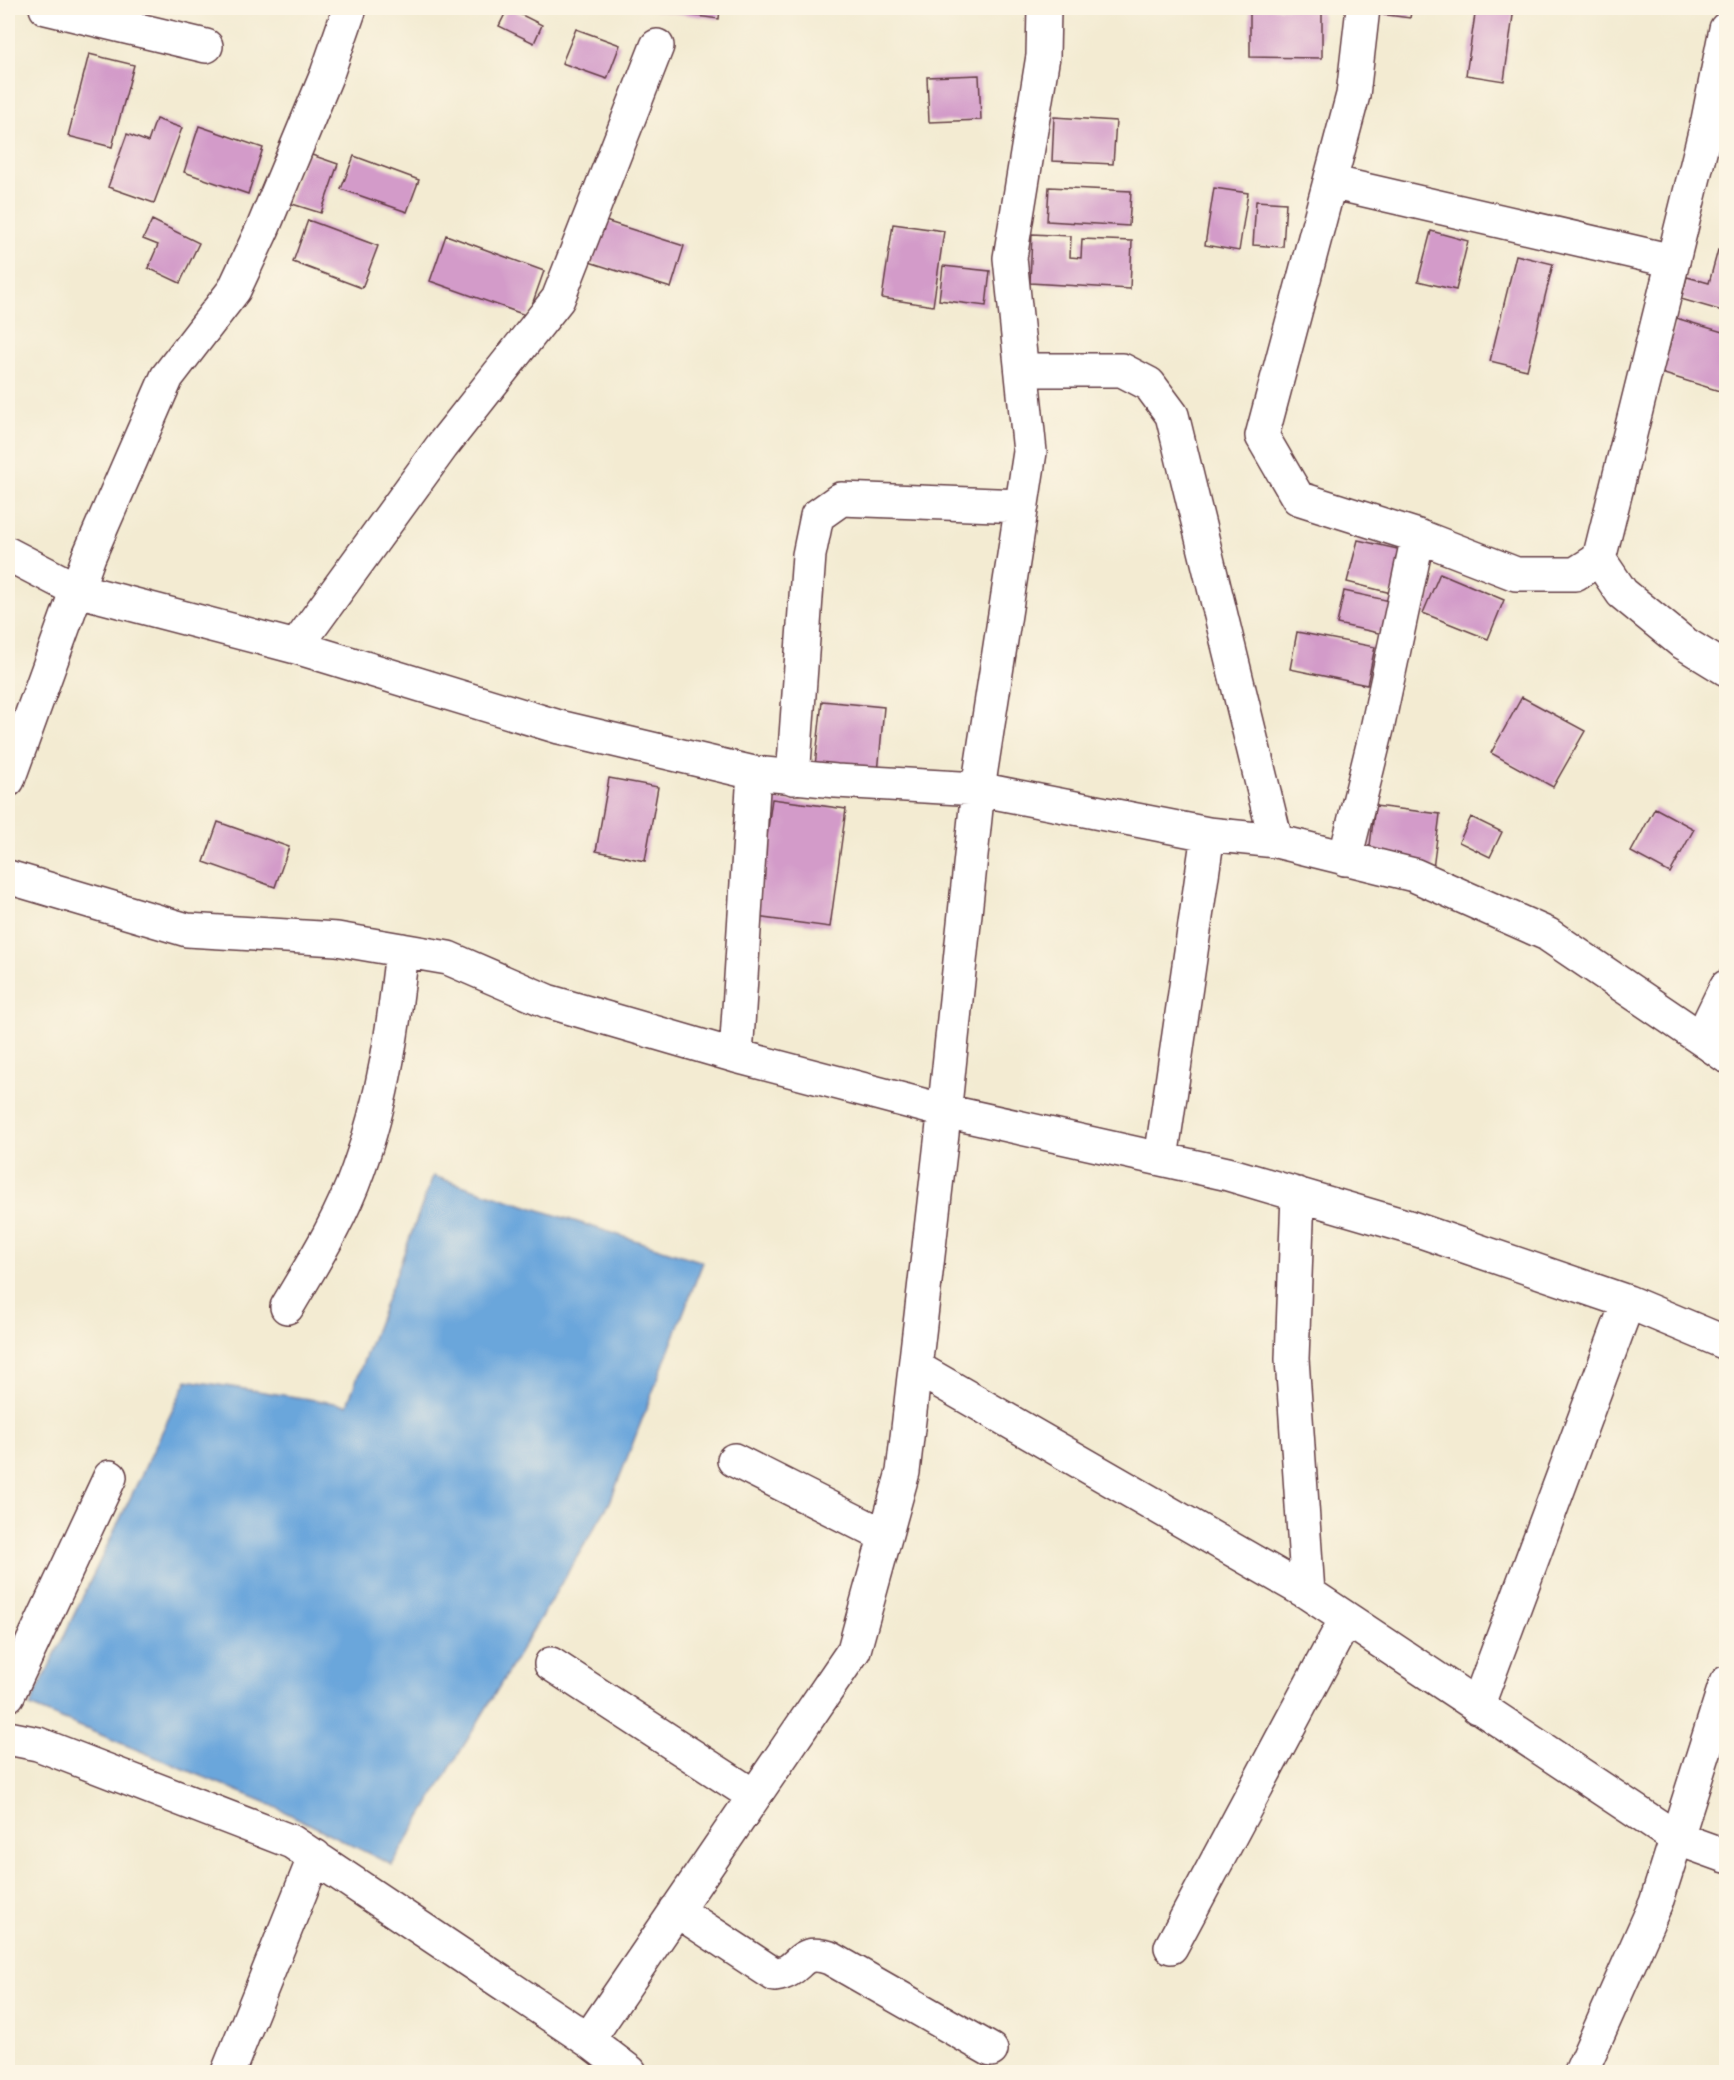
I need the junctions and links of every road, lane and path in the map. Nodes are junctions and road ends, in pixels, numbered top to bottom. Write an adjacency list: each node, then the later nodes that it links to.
1 (46, 8): 6 (street)
2 (350, 8): 15 (street)
3 (1044, 8): 10 (street)
4 (1363, 8): 8 (street)
5 (1726, 29): 9 (street)
6 (206, 46)
7 (657, 46): 16 (street)
8 (1330, 182): 9 (street); 12 (street)
9 (1673, 261): 14 (street)
10 (1022, 370): 11 (street); 23 (street)
11 (1022, 506): 19 (street); 21 (street)
12 (1418, 536): 14 (street); 24 (street)
13 (8, 554): 15 (street)
14 (1599, 559): 17 (street)
15 (76, 590): 16 (street); 20 (street)
16 (296, 647): 18 (street)
17 (1726, 669)
18 (753, 773): 19 (street); 29 (street)
19 (793, 778): 21 (street)
20 (8, 780)
21 (978, 789): 22 (street); 30 (street)
22 (1208, 834): 23 (street); 31 (street)
23 (1276, 841): 24 (street)
24 (1345, 859): 28 (street)
25 (8, 877): 26 (street)
26 (402, 950): 29 (street); 34 (street)
27 (1726, 987): 28 (street)
28 (1719, 1051)
29 (736, 1056): 30 (street)
30 (945, 1111): 31 (street); 36 (street)
31 (1161, 1159): 32 (street)
32 (1298, 1194): 33 (street); 40 (street)
33 (1628, 1302): 35 (street); 45 (street)
34 (286, 1308)
35 (1726, 1343)
36 (915, 1366): 39 (street); 40 (street)
37 (734, 1460): 39 (street)
38 (110, 1477): 44 (street)
39 (885, 1536): 47 (street)
40 (1308, 1593): 41 (street)
41 (1347, 1619): 45 (street); 52 (street)
42 (551, 1664): 47 (street)
43 (1726, 1683): 48 (street)
44 (8, 1695)
45 (1477, 1707): 48 (street)
46 (8, 1738): 49 (street)
47 (754, 1796): 51 (street)
48 (1676, 1838): 50 (street); 57 (street)
49 (315, 1856): 53 (street); 55 (street)
50 (1726, 1856)
51 (676, 1910): 53 (street); 54 (street)
52 (1171, 1947)
53 (588, 2040): 56 (street)
54 (991, 2050)
55 (228, 2073)
56 (630, 2073)
57 (1581, 2073)

